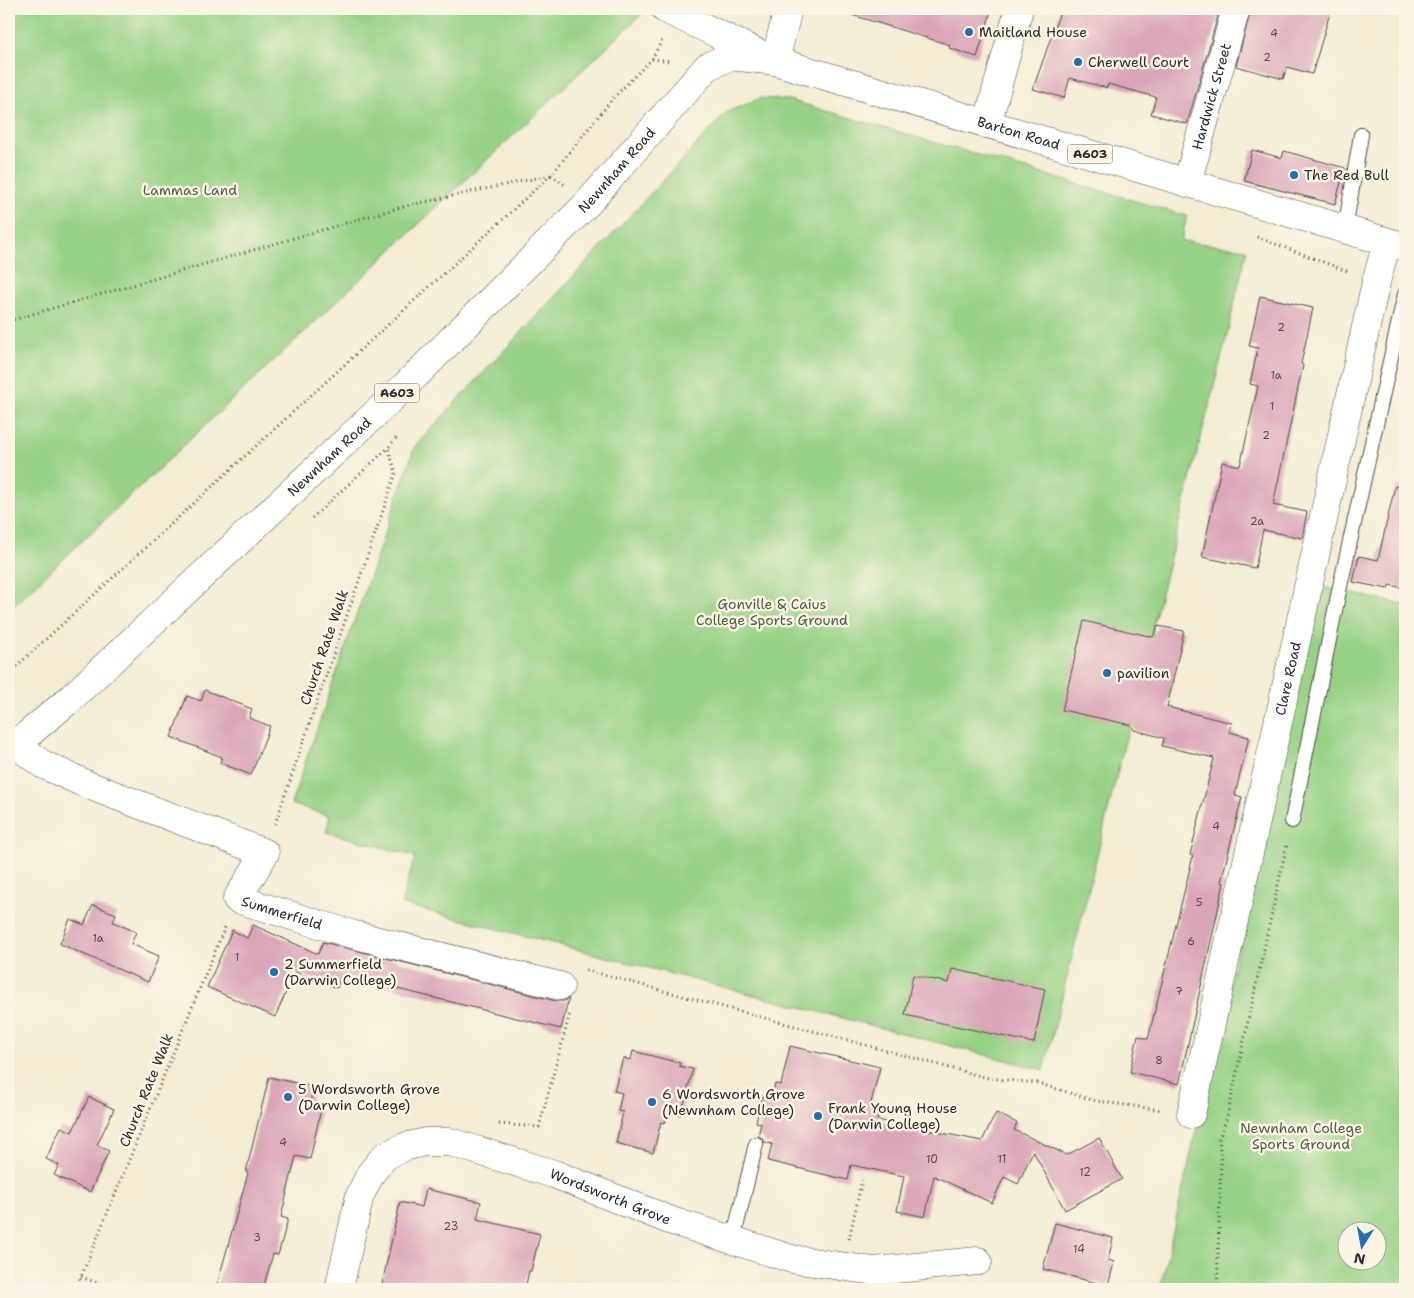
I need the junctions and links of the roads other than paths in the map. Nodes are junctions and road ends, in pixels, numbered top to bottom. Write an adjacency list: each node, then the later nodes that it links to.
1 (665, 9): 5 (street)
2 (788, 9): 5 (street)
3 (1019, 9): 6 (street)
4 (1236, 9): 8 (street, Hardwick Street)
5 (775, 61): 6 (street, Barton Road / A603); 12 (street, Newnham Road / A603)
6 (987, 124): 8 (street, Barton Road / A603)
7 (1361, 134): 9 (lane)
8 (1187, 183): 9 (street, Barton Road / A603)
9 (1344, 229): 10 (street, Barton Road / A603)
10 (1396, 245): 15 (street, Clare Road)
11 (1405, 294): 13 (lane)
12 (11, 744): 14 (street, Summerfield)
13 (1292, 821)
14 (560, 986)
15 (1191, 1114)
16 (756, 1144): 17 (lane)
17 (733, 1240): 18 (street, Wordsworth Grove); 19 (street, Wordsworth Grove)
18 (978, 1261)
19 (339, 1289)

